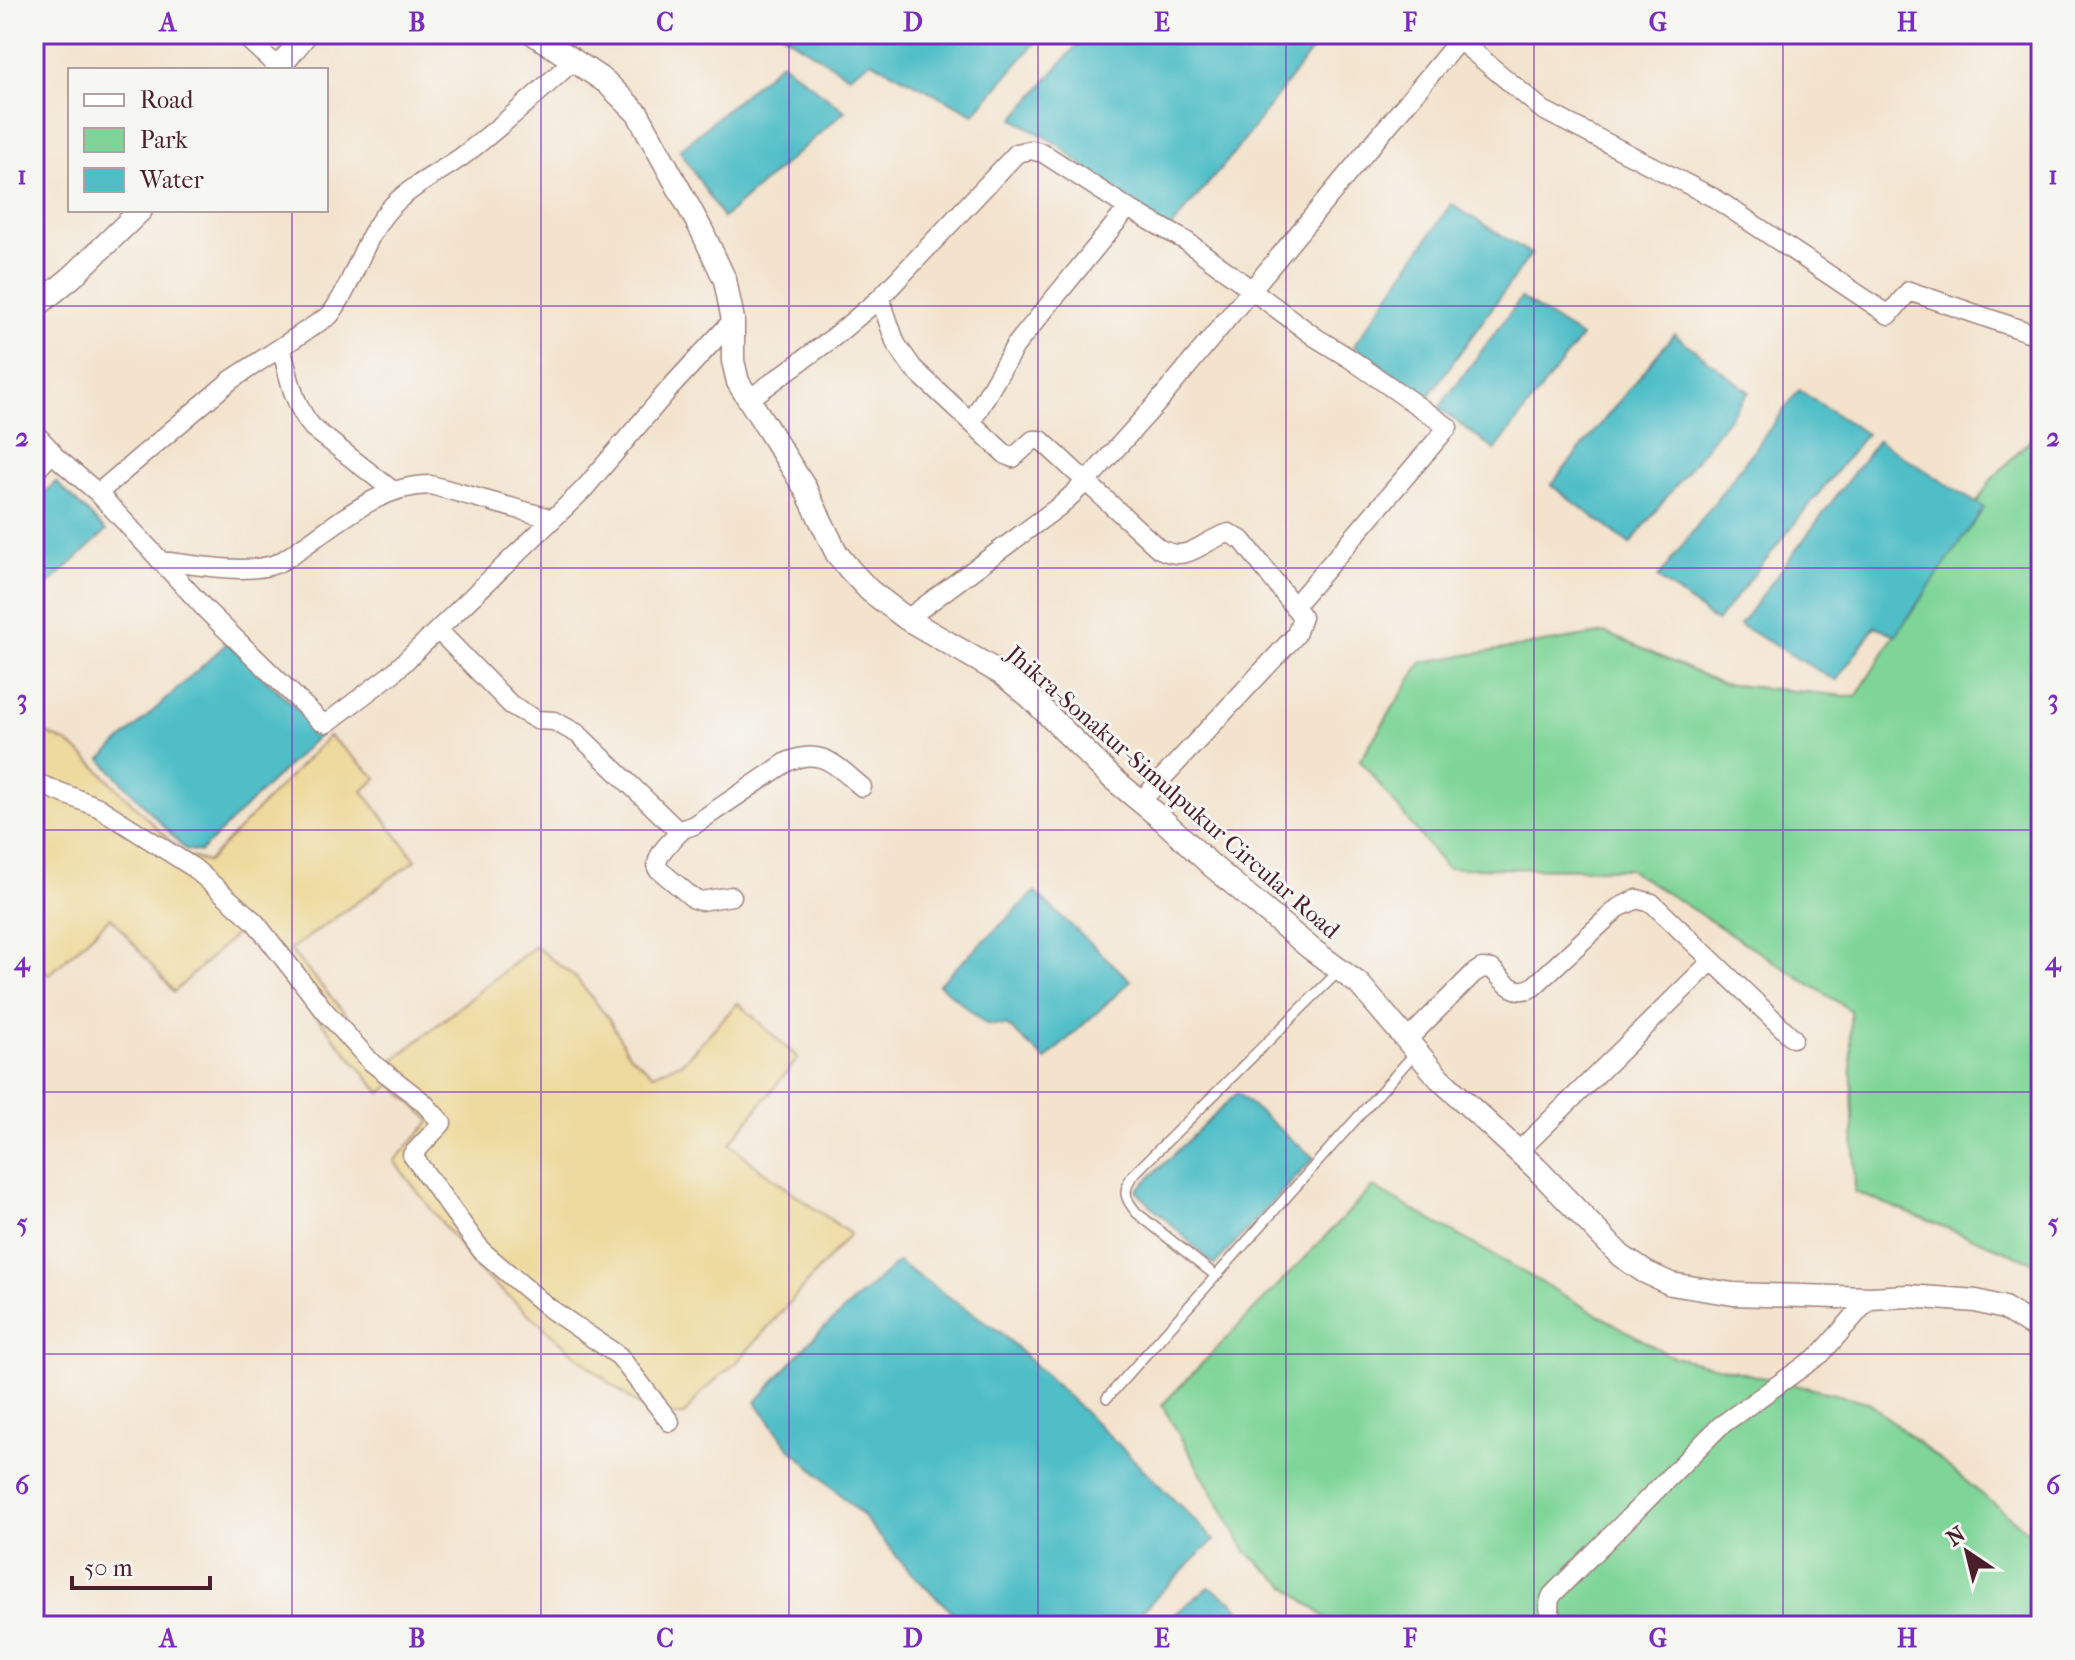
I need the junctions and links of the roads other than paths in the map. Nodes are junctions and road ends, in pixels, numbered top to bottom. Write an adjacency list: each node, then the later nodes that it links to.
1 (242, 34): 6 (street)
2 (306, 34): 7 (street)
3 (534, 34): 5 (street, Jhikra-Sonakur-Simulpukur Circular Road)
4 (1453, 37): 10 (street); 14 (street)
5 (575, 59): 13 (street, Jhikra-Sonakur-Simulpukur Circular Road); 15 (street)
6 (277, 68)
7 (279, 68)
8 (1128, 208): 10 (street); 11 (street); 17 (street)
9 (139, 212): 12 (street)
10 (1250, 290): 21 (street); 26 (street)
11 (880, 298): 16 (street); 17 (street)
12 (34, 308)
13 (733, 320): 16 (street, Jhikra-Sonakur-Simulpukur Circular Road); 24 (street)
14 (2041, 341)
15 (281, 347): 22 (street); 23 (street)
16 (748, 400): 27 (street, Jhikra-Sonakur-Simulpukur Circular Road)
17 (972, 421): 21 (street)
18 (34, 435): 19 (street)
19 (50, 452): 20 (street); 23 (street)
20 (34, 470)
21 (1087, 481): 26 (street); 27 (street)
22 (392, 490): 24 (street); 25 (street)
23 (98, 493): 25 (street)
24 (553, 519): 28 (street)
25 (160, 561): 28 (street)
26 (1295, 605): 31 (street)
27 (907, 619): 31 (street, Jhikra-Sonakur-Simulpukur Circular Road)
28 (438, 630): 32 (street)
29 (34, 782): 43 (street)
30 (862, 787): 32 (street)
31 (1141, 801): 35 (street, Jhikra-Sonakur-Simulpukur Circular Road)
32 (683, 829): 33 (street)
33 (732, 896)
34 (1712, 961): 36 (street); 37 (street); 38 (street)
35 (1340, 970): 37 (street, Jhikra-Sonakur-Simulpukur Circular Road); 39 (lane)
36 (1793, 1038)
37 (1411, 1046): 38 (street, Jhikra-Sonakur-Simulpukur Circular Road); 39 (lane)
38 (1518, 1152): 40 (street, Jhikra-Sonakur-Simulpukur Circular Road)
39 (1216, 1276): 42 (lane)
40 (1870, 1298): 41 (street, Jhikra-Sonakur-Simulpukur Circular Road); 44 (street)
41 (2041, 1331)
42 (1107, 1398)
43 (670, 1422)
44 (1557, 1626)

